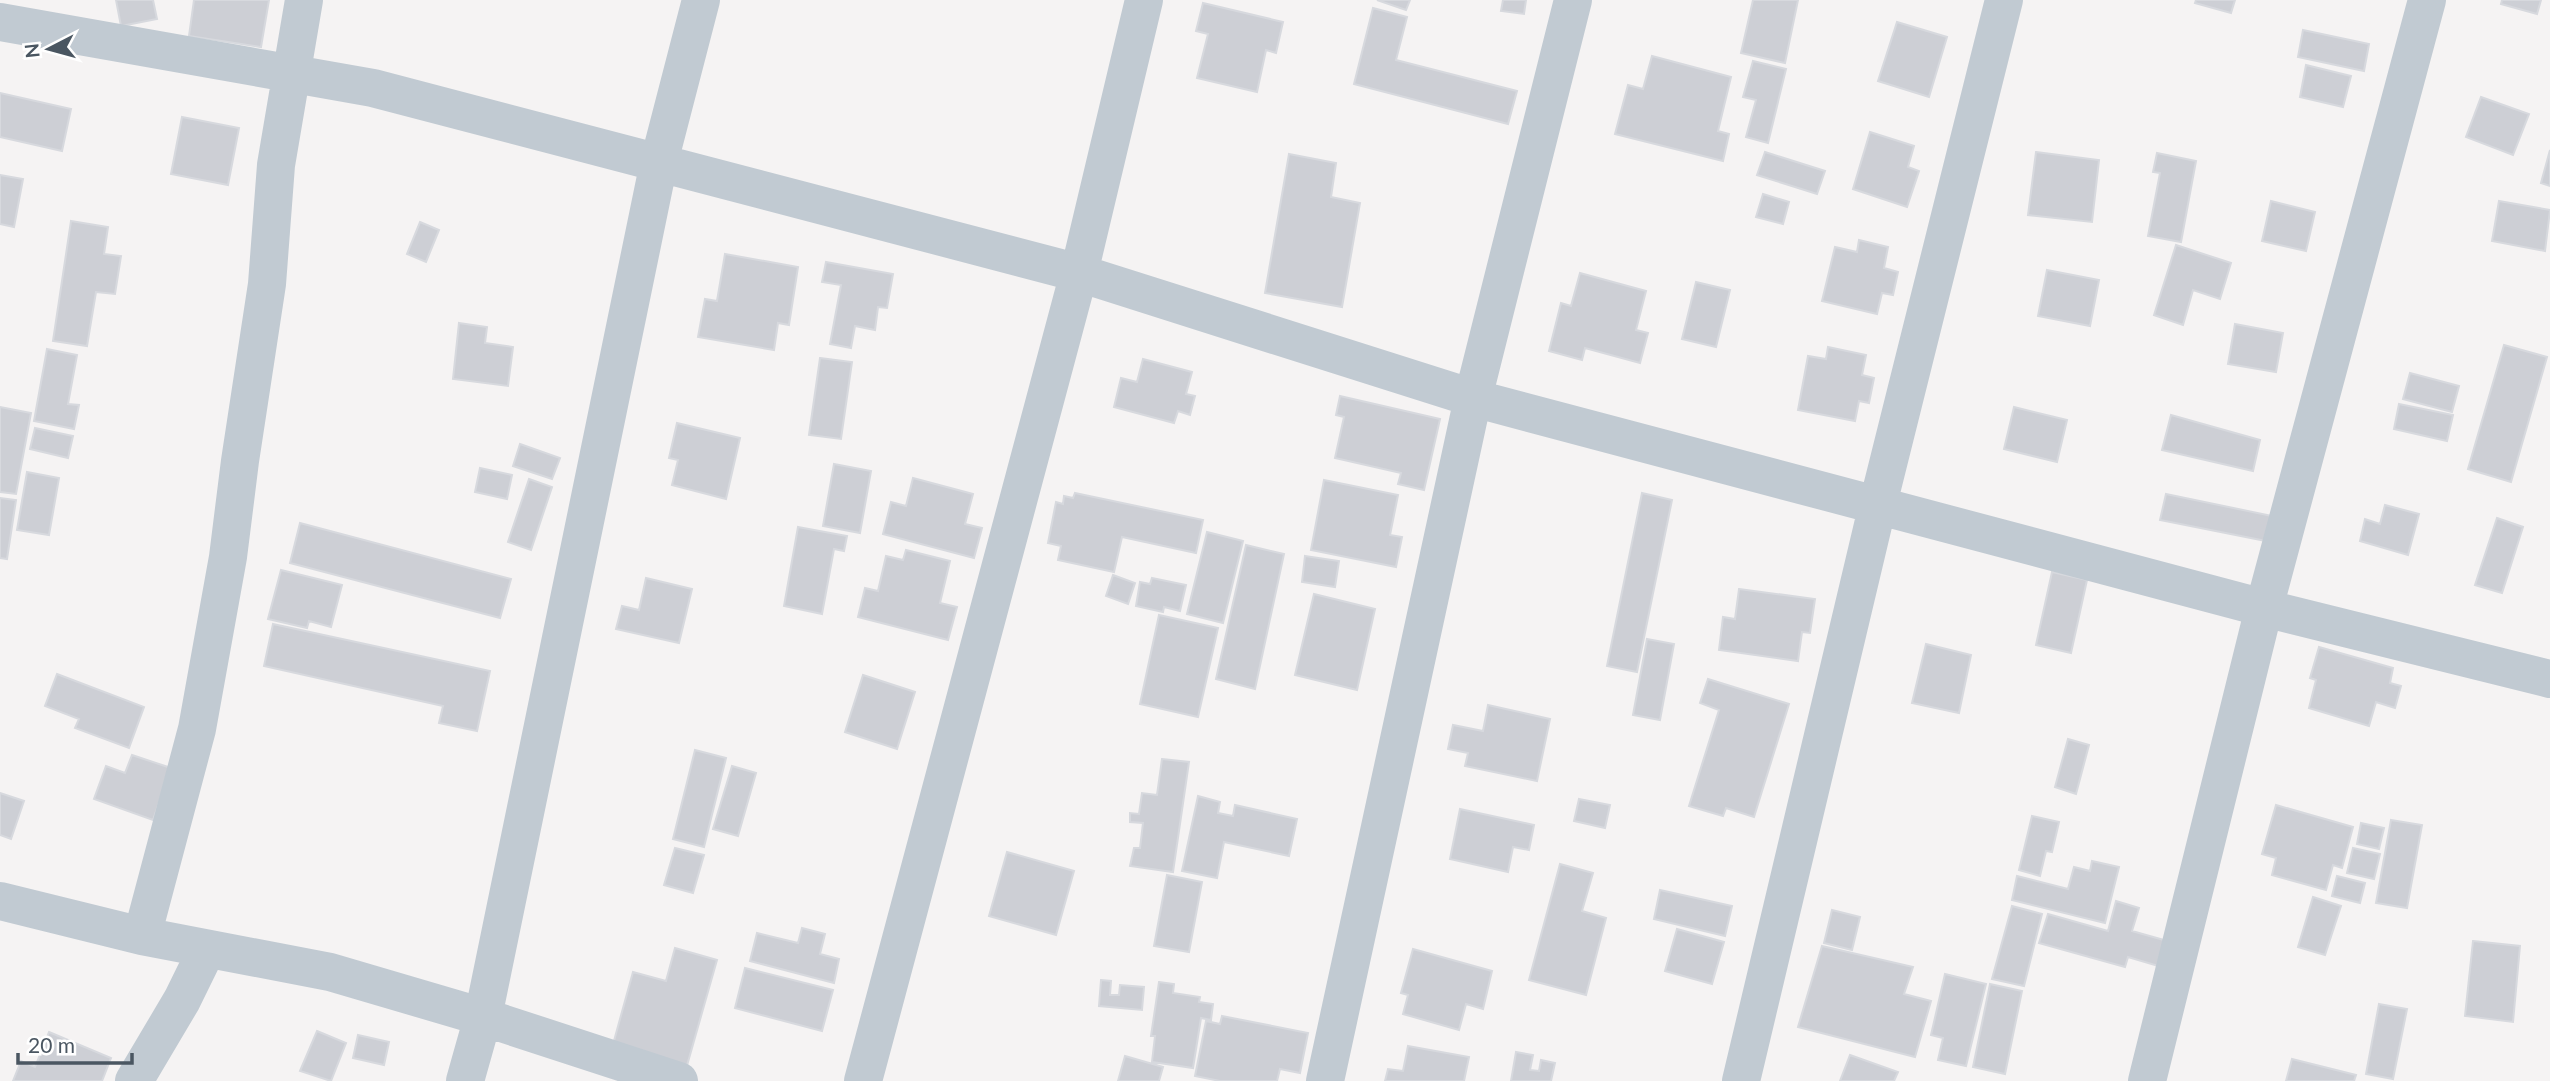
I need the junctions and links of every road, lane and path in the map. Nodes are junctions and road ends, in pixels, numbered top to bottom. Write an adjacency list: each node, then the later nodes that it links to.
1 (304, 0): 8 (street)
2 (701, 0): 9 (street)
3 (1144, 0): 10 (street)
4 (1573, 0): 11 (street)
5 (2004, 0): 12 (street)
6 (2427, 0): 13 (street)
7 (0, 22): 8 (street)
8 (290, 73): 9 (street); 16 (street)
9 (659, 162): 10 (street); 18 (street)
10 (1079, 273): 11 (street); 22 (street)
11 (1473, 398): 12 (street); 23 (street)
12 (1878, 504): 13 (street); 24 (street)
13 (2264, 608): 14 (street); 25 (street)
14 (2550, 679)
15 (0, 901): 16 (street)
16 (142, 936): 17 (street)
17 (207, 949): 18 (street); 19 (street)
18 (482, 1017): 20 (street); 21 (street)
19 (135, 1081)
20 (465, 1081)
21 (679, 1081)
22 (863, 1081)
23 (1325, 1081)
24 (1741, 1081)
25 (2147, 1081)

